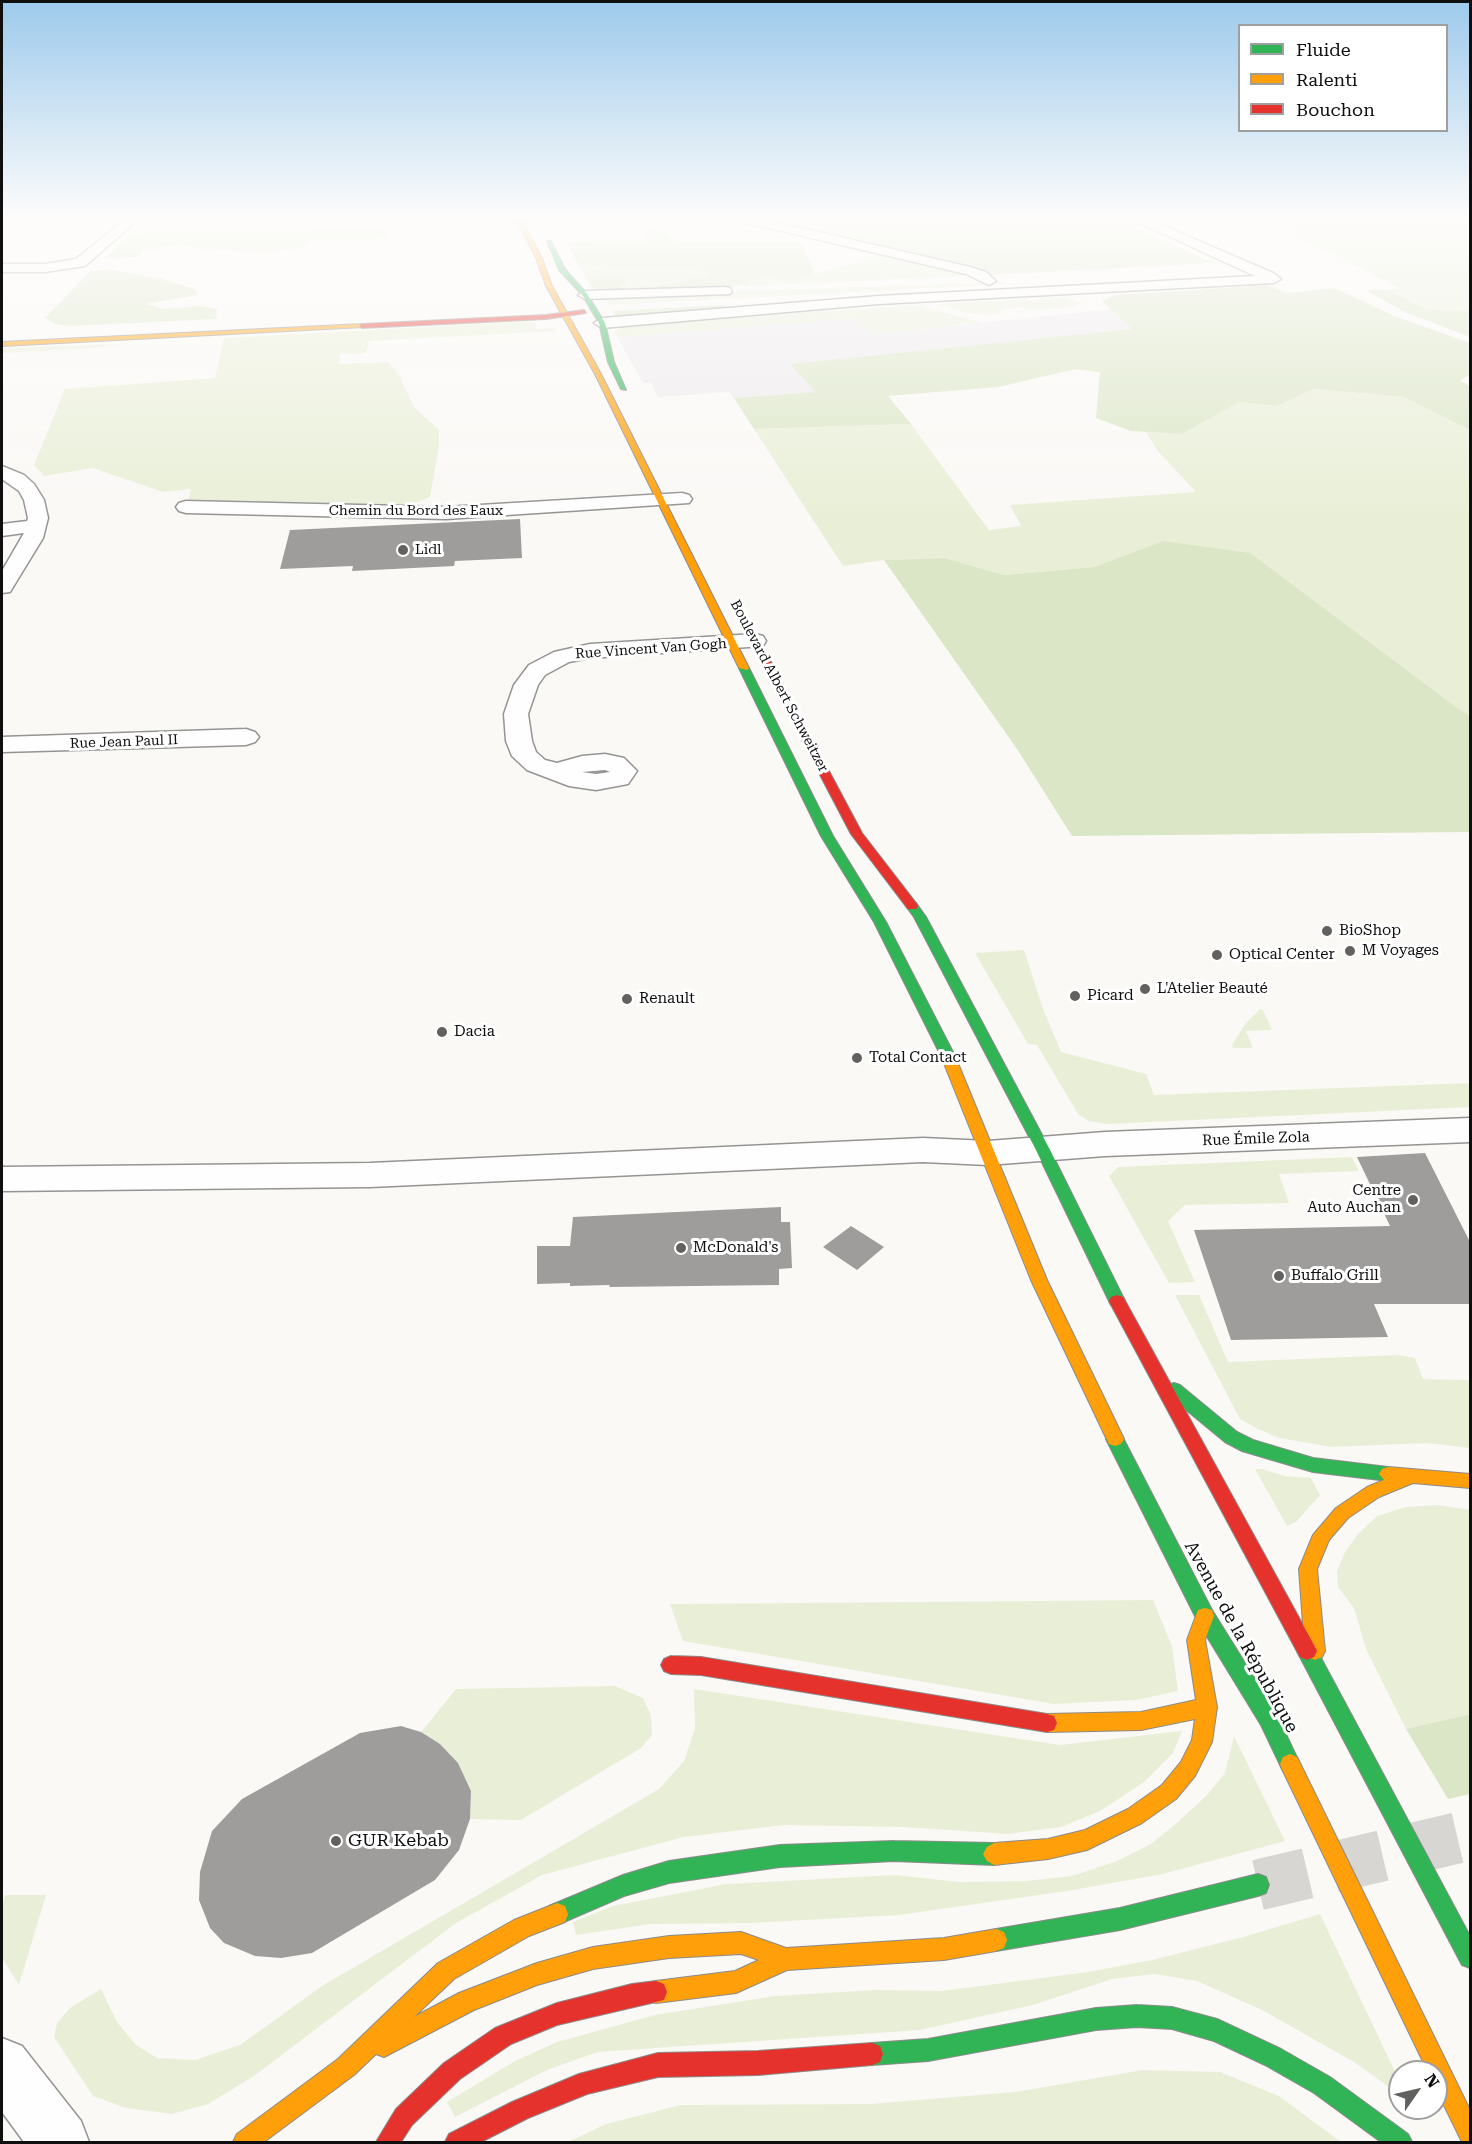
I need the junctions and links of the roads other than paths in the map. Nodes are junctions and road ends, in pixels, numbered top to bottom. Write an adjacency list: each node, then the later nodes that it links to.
1 (519, 317): 6 (main road)
2 (541, 317): 7 (main road)
3 (583, 317): 8 (main road, Boulevard Albert Schweitzer)
4 (583, 317): 8 (main road)
5 (583, 317): 12 (main road, Boulevard Albert Schweitzer)
6 (2, 334)
7 (2, 344)
8 (611, 362): 9 (main road, Boulevard Albert Schweitzer)
9 (631, 402)
10 (2, 472): 14 (street)
11 (682, 499): 12 (street, Chemin du Bord des Eaux)
12 (659, 501): 13 (street, Chemin du Bord des Eaux); 17 (main road, Boulevard Albert Schweitzer)
13 (186, 507)
14 (36, 526): 15 (street); 16 (street)
15 (2, 530)
16 (2, 586)
17 (746, 639): 20 (street, Rue Vincent Van Gogh); 22 (main road, Boulevard Albert Schweitzer); 23 (main road, Boulevard Albert Schweitzer)
18 (246, 737): 19 (street, Rue Jean Paul II)
19 (2, 745)
20 (558, 771)
21 (1470, 1130): 22 (street, Rue Émile Zola)
22 (1042, 1148): 23 (street, Rue Émile Zola); 25 (main road)
23 (988, 1153): 24 (street, Rue Émile Zola); 28 (main road, Avenue de la République)
24 (2, 1179)
25 (1160, 1379): 26 (main road); 30 (main road)
26 (1412, 1476): 27 (main road); 30 (main road)
27 (1470, 1481)
28 (1205, 1616): 31 (main road); 37 (main road, Avenue de la République)
29 (671, 1665): 31 (main road)
30 (1316, 1666): 33 (main road)
31 (1207, 1707): 36 (main road)
32 (1258, 1885): 34 (main road)
33 (1470, 1957)
34 (786, 1959): 36 (main road); 40 (main road)
35 (2, 2066): 38 (street)
36 (346, 2067): 39 (main road)
37 (1470, 2134)
38 (60, 2142)
39 (245, 2142)
40 (388, 2142)
41 (457, 2142): 42 (main road)
42 (1400, 2142)

